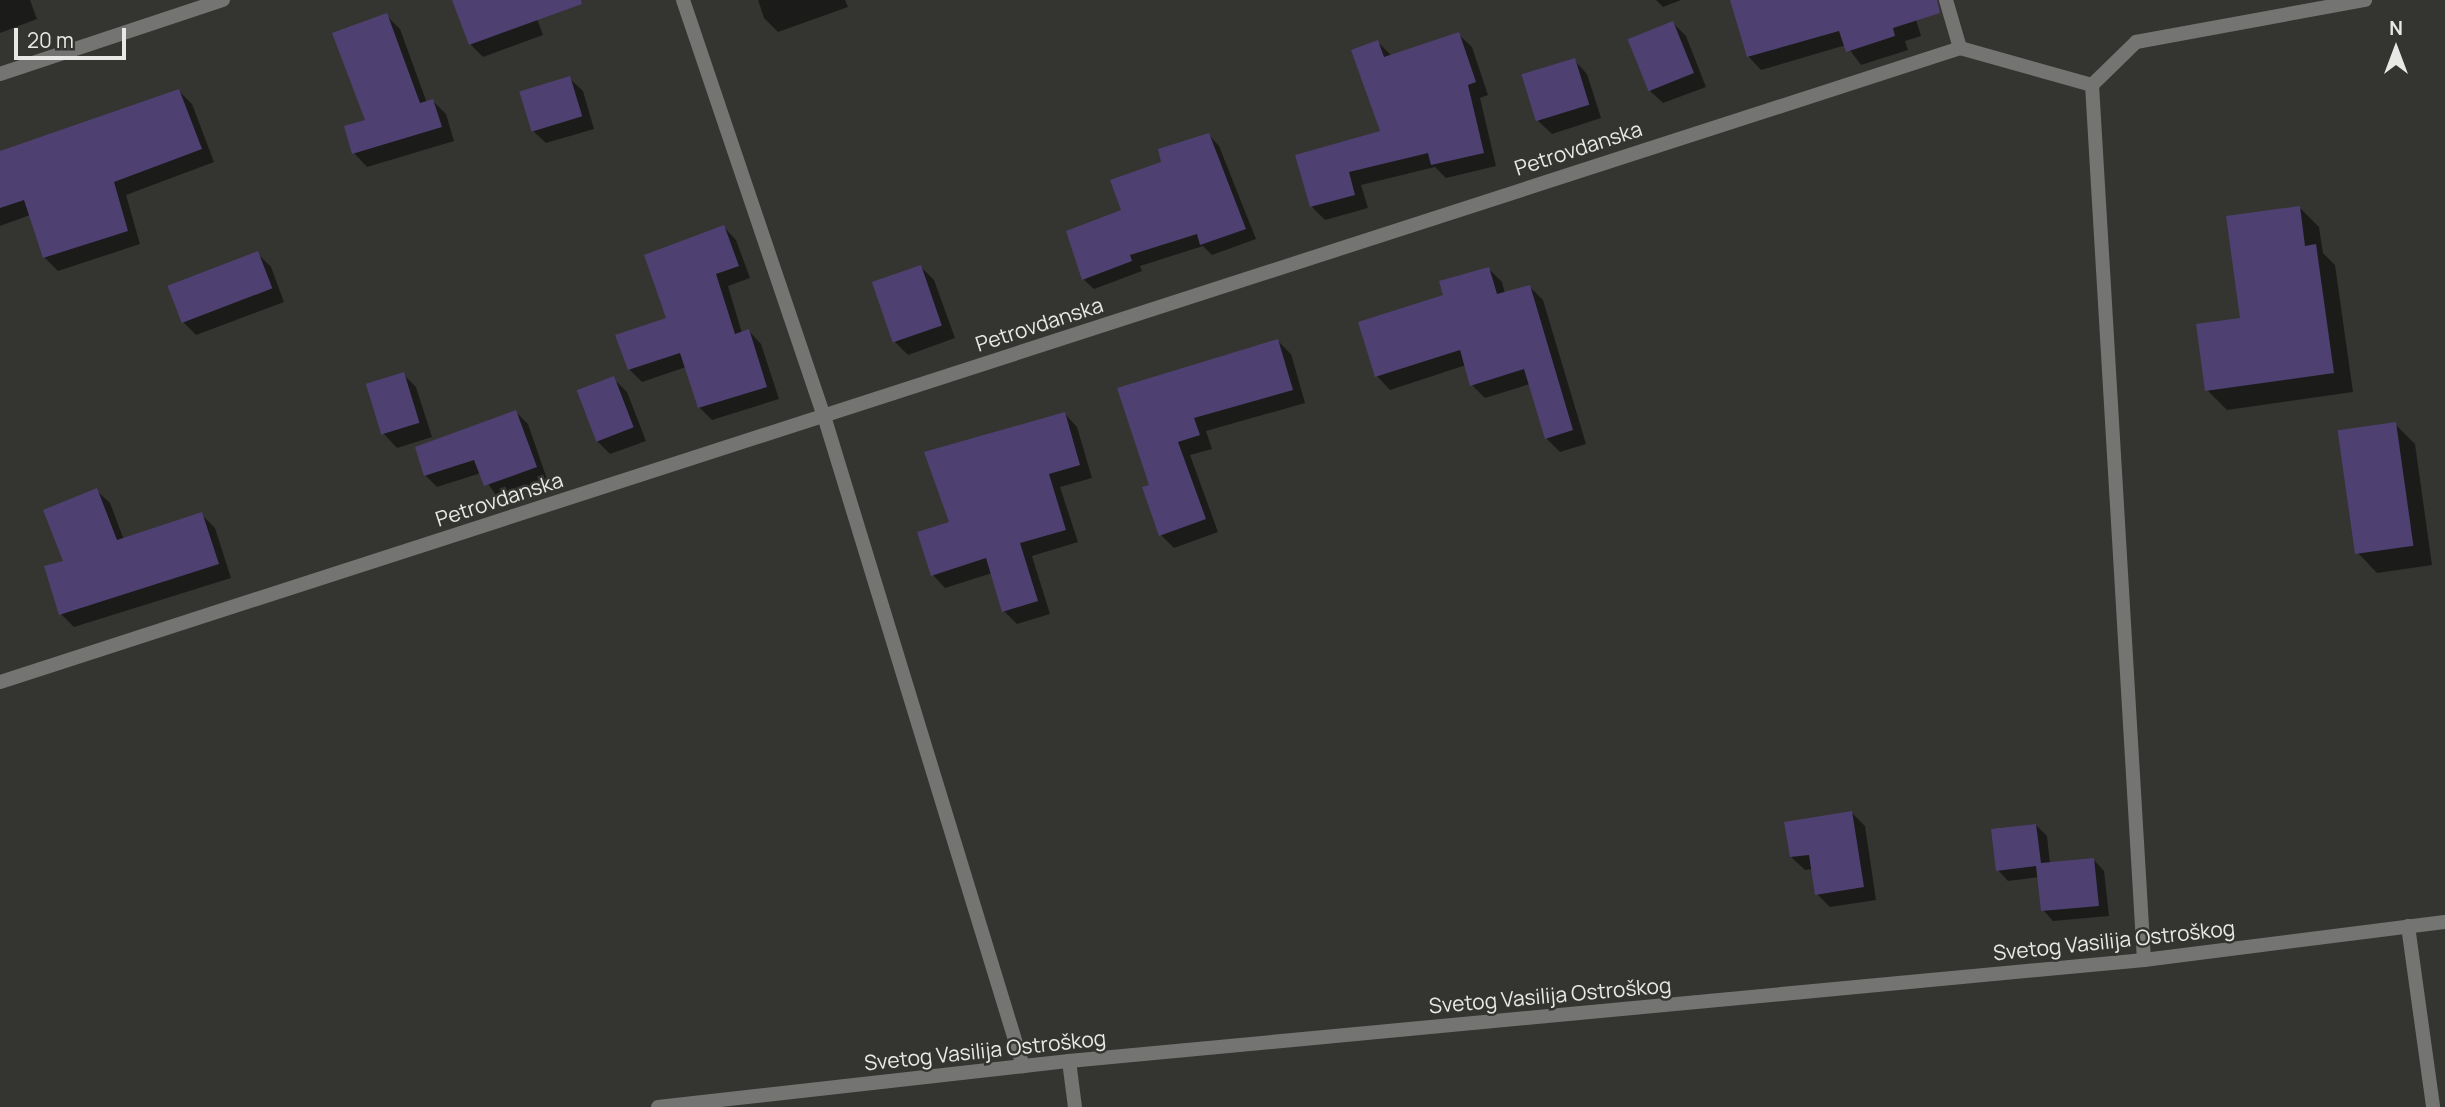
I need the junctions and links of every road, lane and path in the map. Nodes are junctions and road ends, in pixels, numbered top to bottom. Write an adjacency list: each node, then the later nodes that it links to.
1 (223, 0): 6 (street)
2 (683, 0): 8 (street)
3 (1946, 0): 5 (street)
4 (2365, 0): 7 (street)
5 (1960, 48): 7 (street); 8 (street, Petrovdanska)
6 (0, 74)
7 (2091, 85): 12 (street)
8 (824, 416): 9 (street, Petrovdanska); 14 (street)
9 (0, 682)
10 (2445, 922): 11 (street, Svetog Vasilija Ostroškog)
11 (2408, 926): 12 (street, Svetog Vasilija Ostroškog); 17 (street)
12 (2144, 960): 13 (street, Svetog Vasilija Ostroškog)
13 (1069, 1061): 14 (street, Svetog Vasilija Ostroškog); 16 (street)
14 (1023, 1066): 15 (street, Svetog Vasilija Ostroškog)
15 (658, 1107)
16 (1075, 1107)
17 (2433, 1107)

